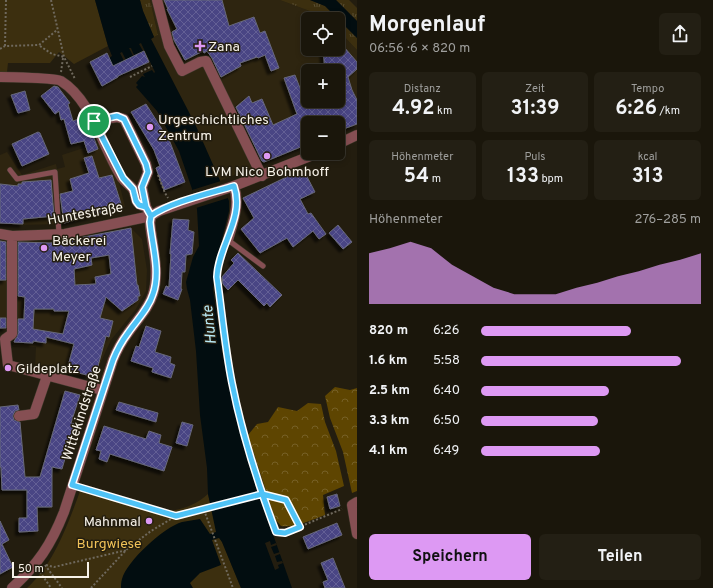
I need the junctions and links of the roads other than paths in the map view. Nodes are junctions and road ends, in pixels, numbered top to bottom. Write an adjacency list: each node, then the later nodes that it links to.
1 (157, 0): 8 (street)
2 (0, 77): 3 (street)
3 (94, 121): 10 (street); 10 (street)
4 (357, 135): 5 (street)
5 (345, 141)
6 (301, 160): 8 (street, Huntestraße)
7 (10, 170): 13 (lane)
8 (262, 176): 9 (street, Huntestraße)
9 (229, 188): 11 (street, Huntestraße); 15 (street)
10 (146, 207): 11 (street)
11 (151, 216): 13 (street, Huntestraße); 19 (street, Wittekindstraße)
12 (0, 234): 14 (street, Huntestraße)
13 (59, 234): 14 (street, Huntestraße)
14 (12, 236): 17 (street)
15 (228, 240): 16 (lane)
16 (263, 266)
17 (3, 339): 18 (street)
18 (47, 376): 19 (street); 20 (street)
19 (102, 390): 23 (street, Wittekindstraße)
20 (19, 416)
21 (354, 503): 22 (street)
22 (357, 534)
23 (12, 588)

